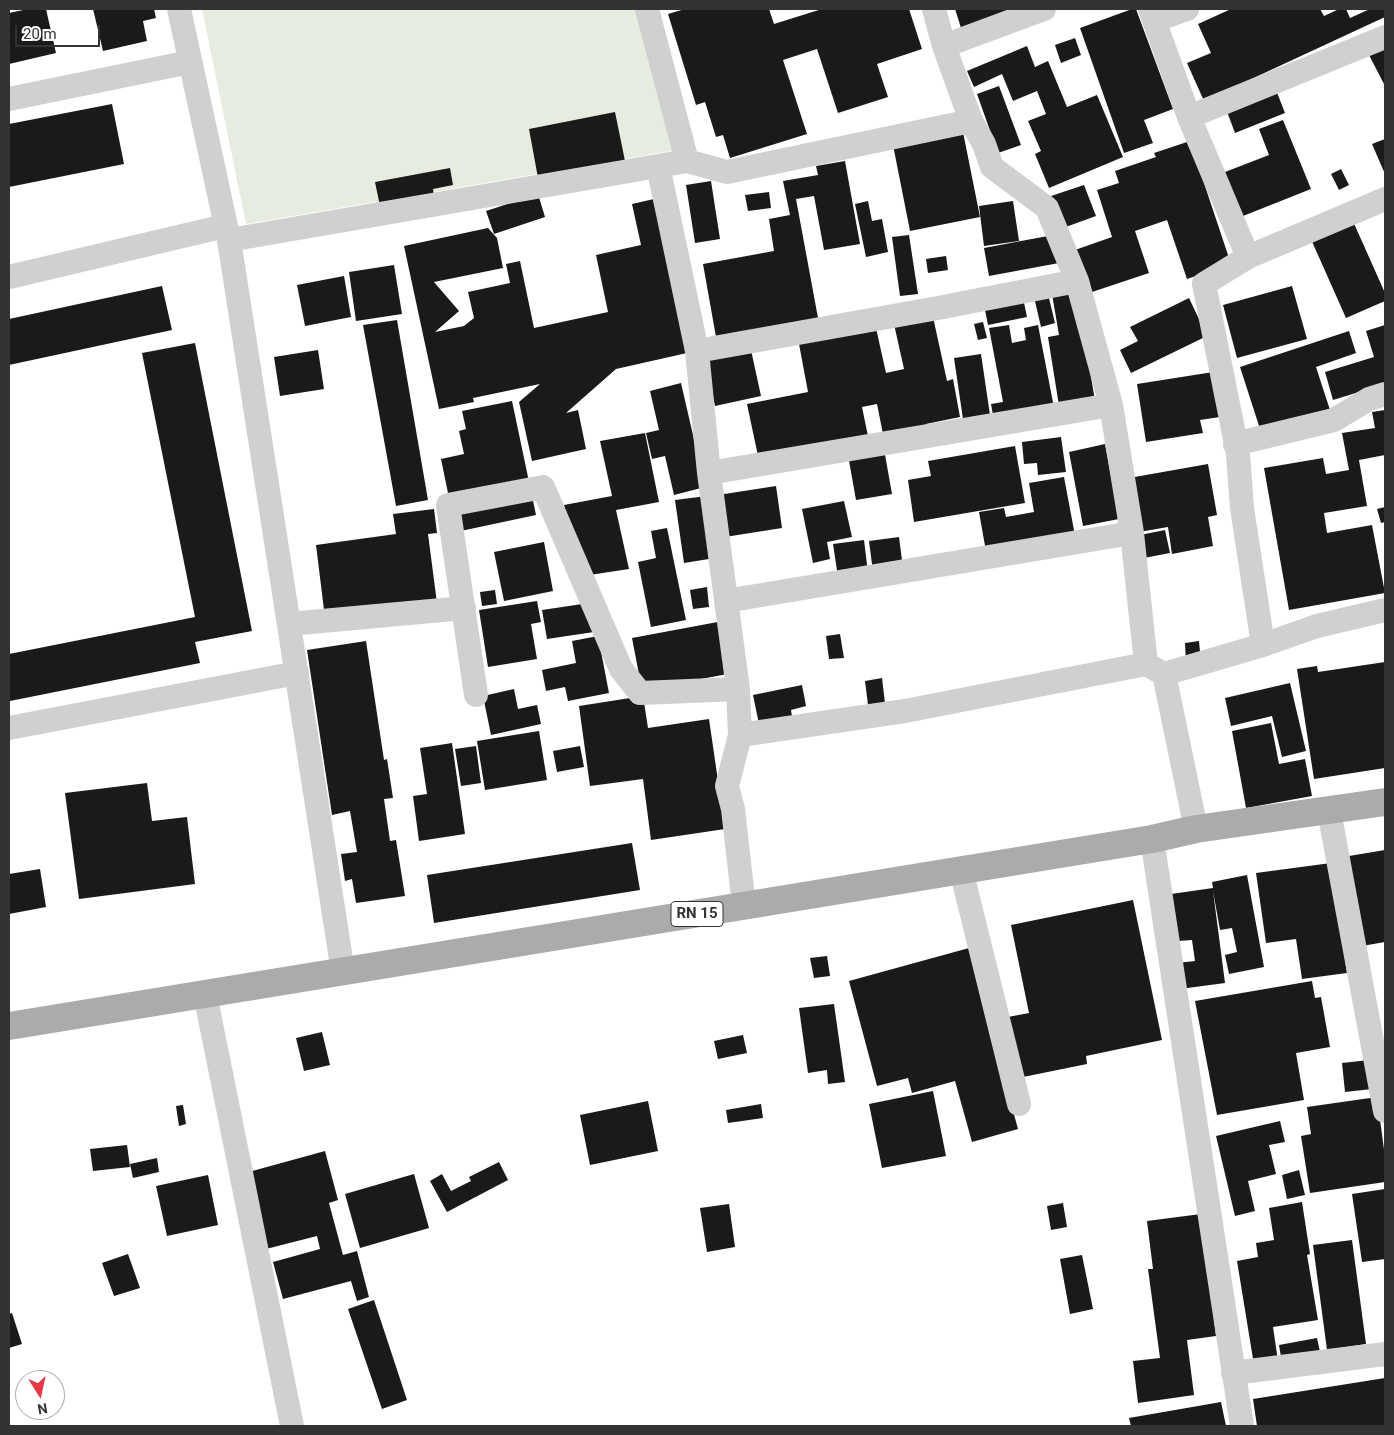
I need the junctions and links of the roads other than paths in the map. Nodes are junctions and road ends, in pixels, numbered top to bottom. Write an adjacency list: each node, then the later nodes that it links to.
1 (179, 9): 9 (street)
2 (647, 9): 13 (street)
3 (934, 9): 8 (street)
4 (1044, 9): 8 (street)
5 (1187, 9): 6 (street)
6 (1153, 15): 11 (street)
7 (1385, 37): 11 (street)
8 (944, 46): 12 (street)
9 (190, 62): 10 (street); 16 (street)
10 (9, 99)
11 (1189, 117): 17 (street)
12 (971, 121): 13 (street); 19 (street)
13 (688, 161): 14 (street)
14 (658, 166): 16 (street); 20 (street)
15 (1385, 199): 17 (street)
16 (227, 233): 18 (street); 29 (street)
17 (1248, 257): 23 (street)
18 (9, 277)
19 (1077, 281): 20 (street); 22 (street)
20 (697, 350): 24 (street)
21 (1385, 394): 23 (street)
22 (1111, 405): 24 (street); 25 (street)
23 (1235, 444): 30 (street)
24 (709, 473): 26 (street)
25 (1132, 533): 26 (street); 31 (street)
26 (726, 602): 33 (street)
27 (464, 608): 29 (street); 33 (street); 34 (street)
28 (1385, 610): 30 (street)
29 (289, 624): 32 (street)
30 (1262, 645): 31 (street)
31 (1155, 669): 36 (street); 39 (street)
32 (297, 673): 35 (street); 43 (street)
33 (738, 689): 36 (street)
34 (476, 695)
35 (9, 728)
36 (740, 735): 42 (street)
37 (1385, 802): 38 (main road, RN 15)
38 (1328, 811): 39 (main road, RN 15); 47 (street)
39 (1196, 829): 40 (main road, RN 15)
40 (1152, 839): 41 (main road, RN 15); 49 (street)
41 (962, 870): 42 (main road, RN 15); 46 (street)
42 (744, 906): 43 (main road, RN 15)
43 (343, 972): 44 (main road, RN 15)
44 (205, 994): 45 (main road, RN 15); 50 (street)
45 (9, 1026)
46 (1019, 1104)
47 (1385, 1109)
48 (1385, 1354): 49 (street)
49 (1233, 1373): 51 (street)
50 (292, 1426)
51 (1242, 1426)

